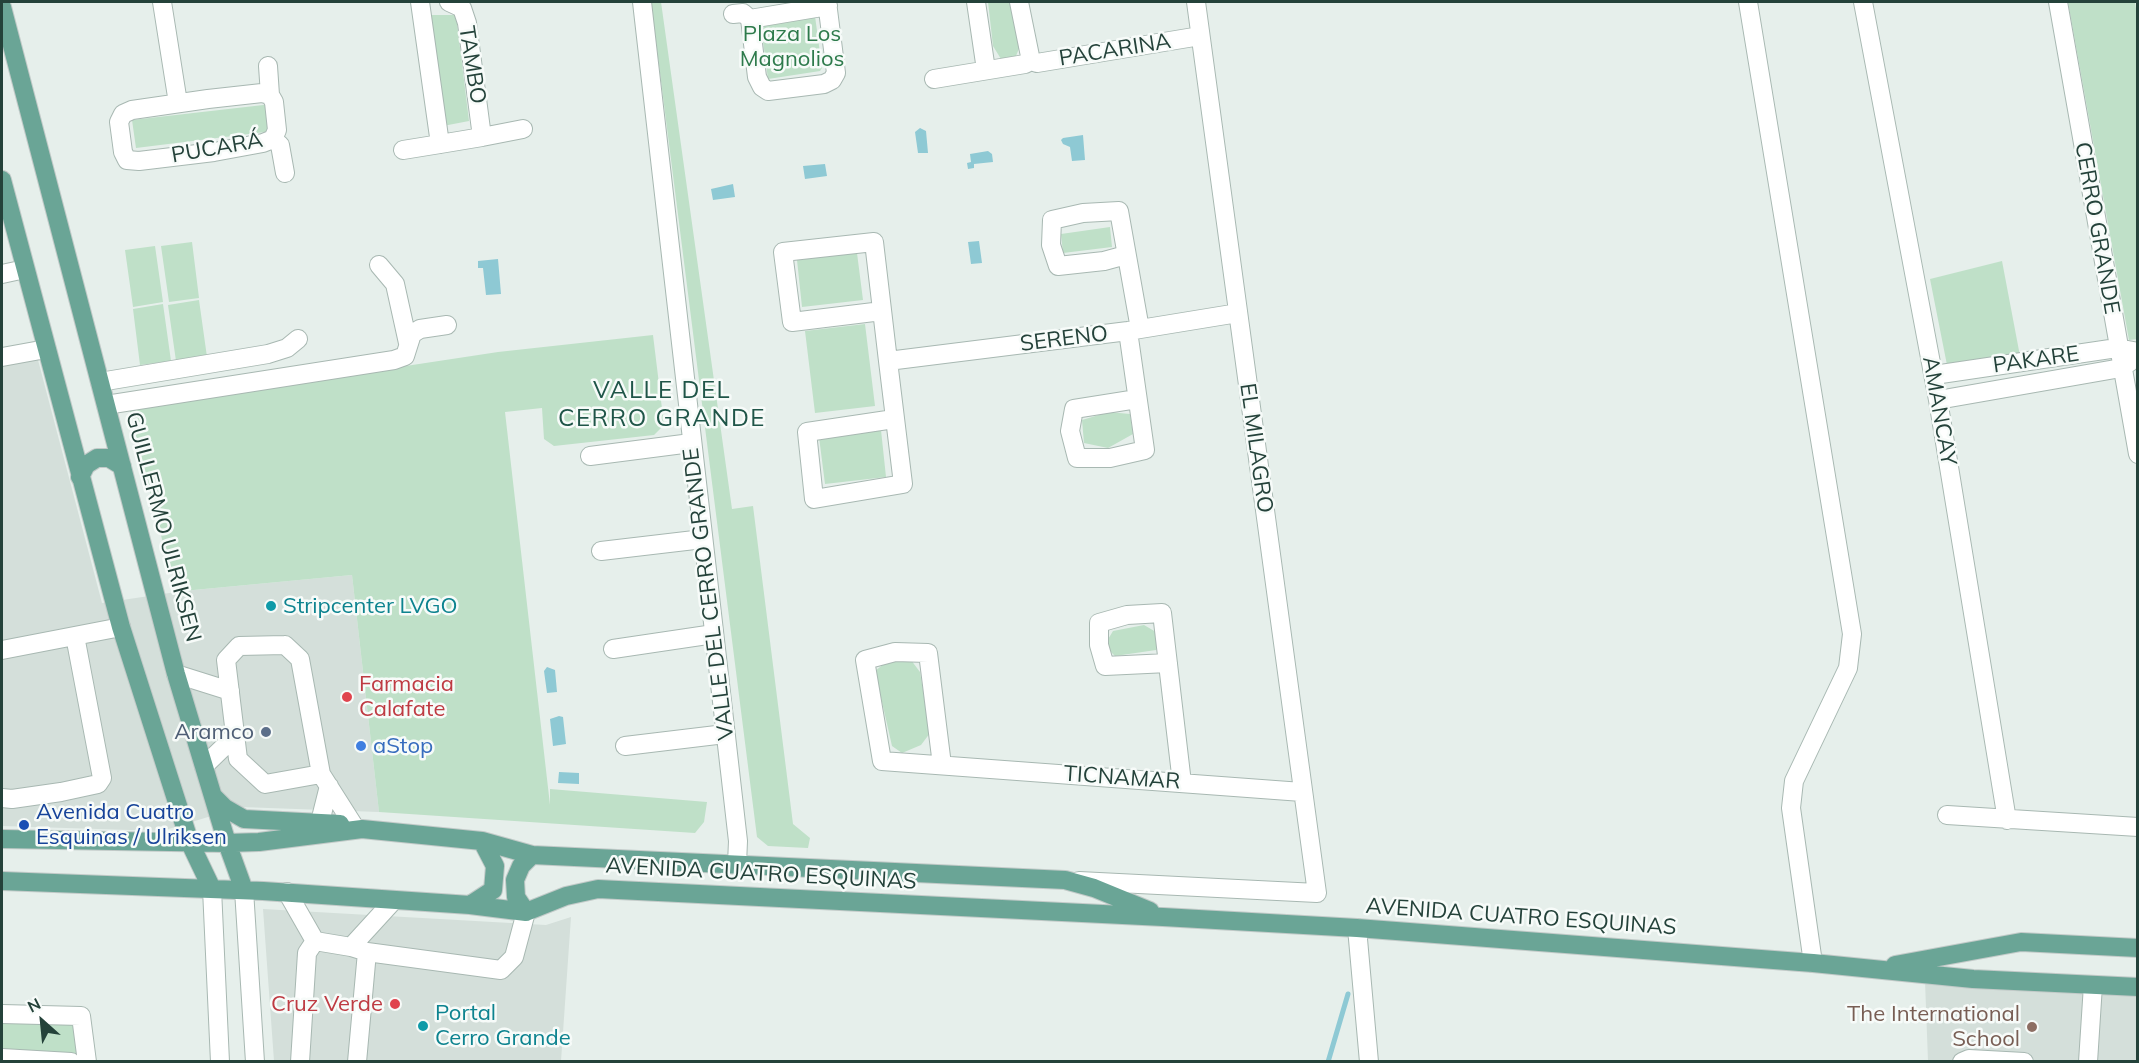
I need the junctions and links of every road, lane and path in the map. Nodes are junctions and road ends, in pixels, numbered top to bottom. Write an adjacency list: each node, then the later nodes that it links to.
1 (162, 2): 20 (street)
2 (420, 2): 3 (street, TAMBO); 24 (street, TAMBO)
3 (444, 2)
4 (449, 2): 22 (street, TAMBO)
5 (642, 2): 50 (street, VALLE DEL CERRO GRANDE)
6 (976, 2): 17 (street)
7 (1019, 2): 15 (street, PACARINA)
8 (1196, 2): 14 (street, EL MILAGRO)
9 (1748, 2): 100 (street)
10 (1867, 2): 44 (street, AMANCAY)
11 (2058, 2): 38 (street, CERRO GRANDE)
12 (828, 4): 12 (street)
13 (2, 7): 45 (main road, GUILLERMO ULRIKSEN)
14 (1200, 36): 15 (street, PACARINA); 33 (street, EL MILAGRO)
15 (1031, 61): 17 (street, PACARINA)
16 (268, 66): 19 (street)
17 (986, 70): 18 (street, PACARINA)
18 (934, 79)
19 (270, 95): 20 (street, PUCARÁ); 23 (street, PUCARÁ)
20 (178, 103): 23 (street, PUCARÁ)
21 (523, 129): 22 (street, TAMBO)
22 (482, 137): 24 (street, TAMBO)
23 (273, 139): 26 (street)
24 (440, 144): 25 (street, TAMBO)
25 (403, 150)
26 (285, 173)
27 (2, 180): 30 (main road)
28 (1126, 255): 28 (street); 35 (street)
29 (379, 265): 37 (street)
30 (25, 269): 31 (street); 39 (main road)
31 (2, 274)
32 (882, 311): 32 (street); 42 (street)
33 (1238, 313): 35 (street, SERENO); 72 (street, EL MILAGRO)
34 (447, 325): 37 (street)
35 (1134, 330): 42 (street, SERENO); 46 (street)
36 (298, 339): 45 (street)
37 (408, 343): 48 (street)
38 (2117, 348): 40 (street, PAKARE); 43 (street, CERRO GRANDE); 44 (street, PAKARE)
39 (46, 349): 41 (street); 54 (main road)
40 (2138, 354): 43 (street, PAKARE)
41 (2, 357)
42 (888, 361): 49 (street)
43 (2121, 368): 47 (street, PAKARE); 51 (street, CERRO GRANDE)
44 (1934, 375): 47 (street, AMANCAY)
45 (100, 381): 48 (main road, GUILLERMO ULRIKSEN)
46 (1137, 399): 46 (street)
47 (1938, 400): 76 (street, AMANCAY)
48 (106, 405): 53 (main road, GUILLERMO ULRIKSEN)
49 (894, 419): 49 (street)
50 (691, 443): 52 (street); 55 (street, VALLE DEL CERRO GRANDE)
51 (2138, 454)
52 (590, 456)
53 (122, 466): 54 (main road); 63 (main road, GUILLERMO ULRIKSEN)
54 (80, 477): 57 (main road)
55 (703, 539): 56 (street); 58 (street, VALLE DEL CERRO GRANDE)
56 (601, 552)
57 (121, 627): 59 (street); 82 (main road)
58 (714, 634): 60 (street); 65 (street, VALLE DEL CERRO GRANDE)
59 (75, 636): 61 (street); 74 (street)
60 (613, 649)
61 (2, 650)
62 (1168, 663): 71 (street)
63 (176, 674): 64 (street); 69 (main road, GUILLERMO ULRIKSEN)
64 (230, 691): 66 (street); 70 (street)
65 (725, 735): 67 (street); 85 (street, VALLE DEL CERRO GRANDE)
66 (235, 736): 69 (street); 70 (street)
67 (625, 746)
68 (942, 765): 68 (street, TICNAMAR); 71 (street, TICNAMAR)
69 (204, 766): 73 (main road, GUILLERMO ULRIKSEN)
70 (325, 780): 77 (street); 79 (street)
71 (1182, 783): 72 (street, TICNAMAR)
72 (1302, 792): 91 (street, EL MILAGRO)
73 (213, 796): 77 (main road); 83 (main road, GUILLERMO ULRIKSEN)
74 (2, 798)
75 (1947, 815): 76 (street)
76 (2007, 820): 78 (street)
77 (320, 822): 79 (main road)
78 (2138, 827)
79 (358, 828): 81 (main road, AVENIDA CUATRO ESQUINAS); 83 (main road, AVENIDA CUATRO ESQUINAS)
80 (2, 839): 82 (main road, AVENIDA CUATRO ESQUINAS)
81 (482, 841): 84 (main road, AVENIDA CUATRO ESQUINAS); 93 (main road)
82 (190, 843): 83 (main road, AVENIDA CUATRO ESQUINAS); 88 (main road)
83 (227, 843): 89 (main road, GUILLERMO ULRIKSEN)
84 (532, 855): 85 (main road, AVENIDA CUATRO ESQUINAS); 94 (main road)
85 (737, 864): 86 (main road, AVENIDA CUATRO ESQUINAS)
86 (1065, 880): 91 (street, AVENIDA CUATRO ESQUINAS); 95 (main road, AVENIDA CUATRO ESQUINAS)
87 (2, 881): 88 (main road, AVENIDA CUATRO ESQUINAS)
88 (212, 889): 89 (main road, AVENIDA CUATRO ESQUINAS); 108 (street)
89 (244, 890): 90 (main road, AVENIDA CUATRO ESQUINAS); 109 (street, GUILLERMO ULRIKSEN)
90 (286, 892): 92 (main road, AVENIDA CUATRO ESQUINAS); 97 (street)
91 (1317, 894)
92 (394, 900): 93 (main road, AVENIDA CUATRO ESQUINAS); 99 (street)
93 (470, 905): 94 (main road, AVENIDA CUATRO ESQUINAS)
94 (526, 912): 95 (main road, AVENIDA CUATRO ESQUINAS); 99 (street)
95 (1163, 916): 96 (main road, AVENIDA CUATRO ESQUINAS)
96 (1357, 928): 100 (main road, AVENIDA CUATRO ESQUINAS); 112 (street)
97 (315, 940): 99 (street); 110 (street)
98 (2138, 948): 101 (main road, AVENIDA CUATRO ESQUINAS)
99 (359, 950): 111 (street)
100 (1813, 963): 101 (main road, AVENIDA CUATRO ESQUINAS)
101 (1876, 968): 102 (main road, AVENIDA CUATRO ESQUINAS)
102 (2093, 985): 103 (main road, AVENIDA CUATRO ESQUINAS); 115 (street)
103 (2138, 987)
104 (2, 1014): 107 (street)
105 (2, 1058): 106 (street)
106 (71, 1062)
107 (87, 1062)
108 (220, 1062)
109 (255, 1062)
110 (300, 1062)
111 (357, 1062)
112 (1369, 1062)
113 (1962, 1062): 114 (street)
114 (2024, 1062)
115 (2088, 1062)

